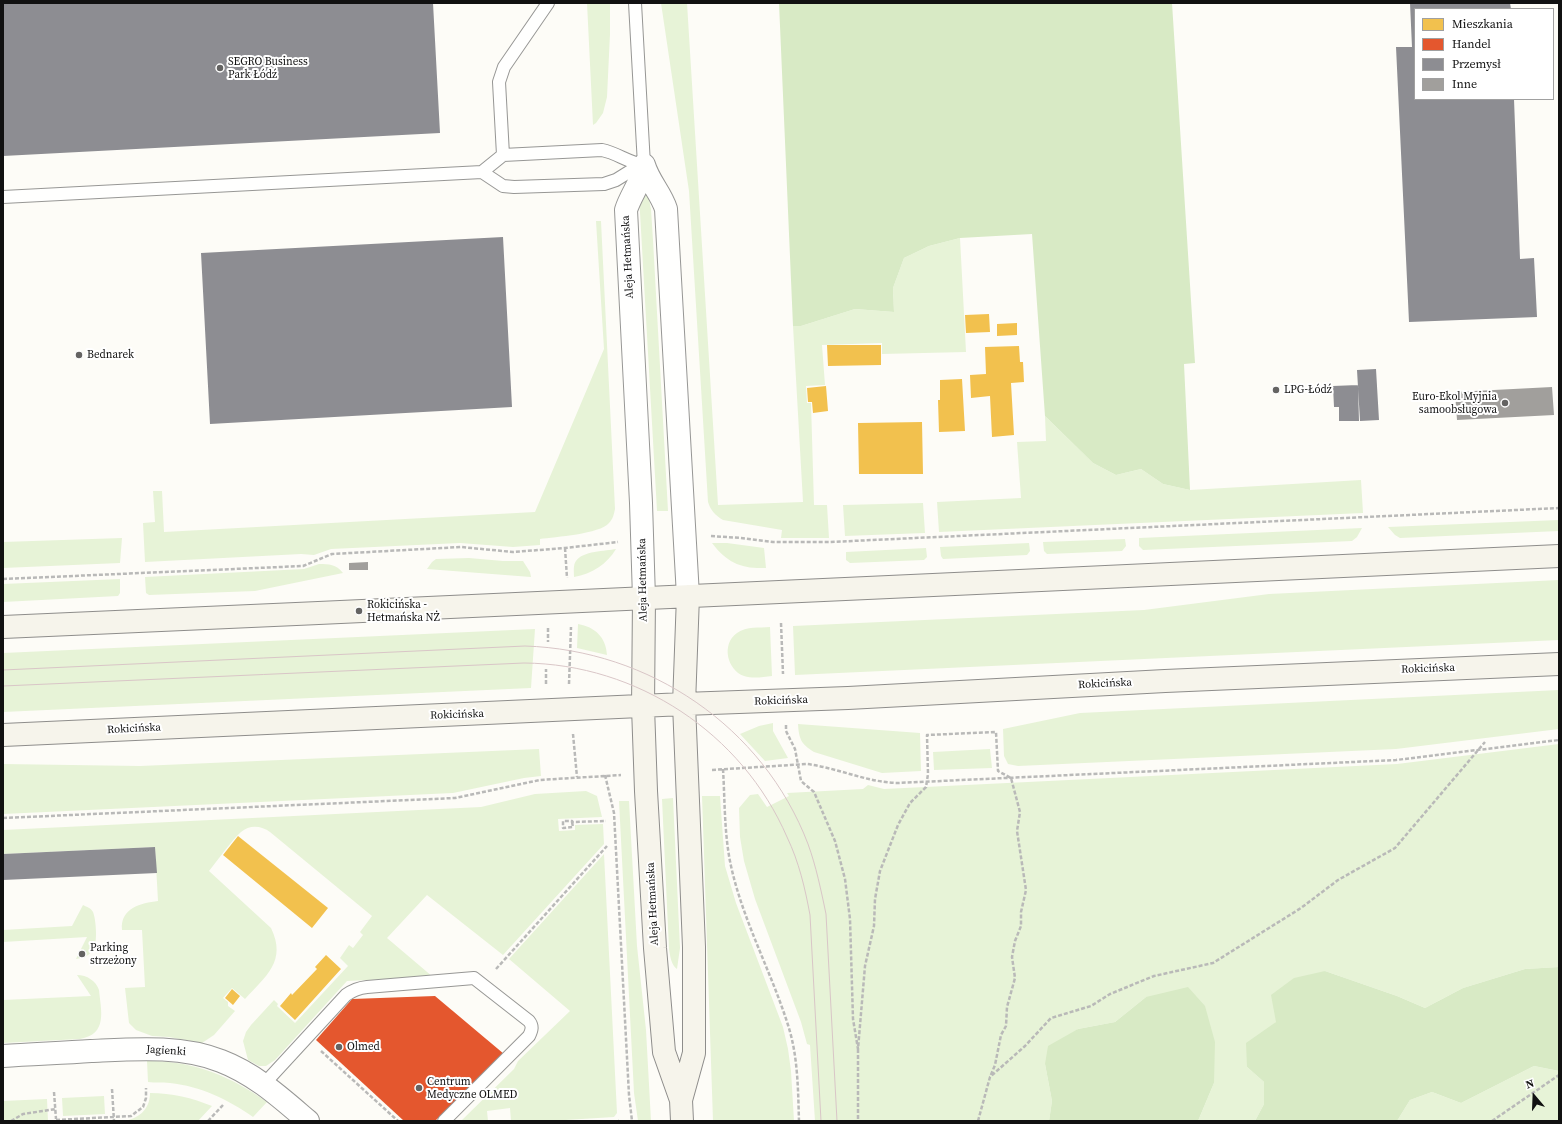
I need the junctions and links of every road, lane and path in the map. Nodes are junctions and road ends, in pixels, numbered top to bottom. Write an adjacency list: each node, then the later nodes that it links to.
1 (548, 3): 3 (lane)
2 (635, 3): 4 (lane)
3 (503, 155): 4 (lane); 5 (lane)
4 (644, 165): 5 (lane); 14 (street, Aleja Hetmańska); 15 (street, Aleja Hetmańska)
5 (482, 172): 6 (lane)
6 (3, 197)
7 (1559, 508): 8 (path)
8 (704, 536)
9 (623, 541): 10 (path)
10 (565, 548): 12 (path); 13 (path)
11 (1559, 556): 14 (main road)
12 (3, 579)
13 (567, 579)
14 (688, 596): 15 (main road); 26 (main road, Aleja Hetmańska)
15 (644, 598): 19 (main road); 27 (main road, Aleja Hetmańska)
16 (781, 624): 23 (path)
17 (571, 625): 24 (path)
18 (548, 626): 20 (path)
19 (3, 627)
20 (548, 642)
21 (1559, 664): 26 (main road, Rokicińska)
22 (546, 669): 25 (path)
23 (784, 679)
24 (568, 688)
25 (545, 690)
26 (684, 704): 27 (main road, Rokicińska); 58 (main road, Aleja Hetmańska)
27 (643, 707): 29 (main road, Rokicińska); 58 (main road, Aleja Hetmańska)
28 (785, 721): 34 (path)
29 (3, 735)
30 (1559, 740): 33 (path)
31 (1485, 742): 33 (path)
32 (574, 745): 39 (path)
33 (1478, 750): 40 (path); 51 (path)
34 (798, 765): 35 (path); 41 (path); 48 (path)
35 (723, 769): 36 (path); 67 (path)
36 (708, 770)
37 (623, 774): 38 (path)
38 (605, 775): 39 (path); 66 (path)
39 (577, 777): 42 (path)
40 (1011, 778): 41 (path); 41 (path); 51 (path)
41 (926, 782): 48 (path)
42 (3, 818)
43 (606, 821): 44 (path)
44 (572, 822): 44 (path)
45 (608, 846): 46 (path)
46 (506, 958)
47 (307, 1038): 52 (lane); 64 (path); 65 (lane)
48 (858, 1049): 68 (path)
49 (3, 1056): 52 (street, Jagienki)
50 (1559, 1075): 70 (path)
51 (990, 1078): 69 (path)
52 (264, 1084): 63 (street, Jagienki)
53 (146, 1088): 59 (path)
54 (112, 1089): 59 (path)
55 (54, 1092): 57 (path)
56 (223, 1105): 62 (path)
57 (56, 1109): 60 (path); 61 (path)
58 (681, 1111)
59 (114, 1119): 60 (path)
60 (56, 1120)
61 (11, 1121)
62 (208, 1121)
63 (308, 1121)
64 (398, 1121)
65 (444, 1121)
66 (632, 1121)
67 (799, 1121)
68 (858, 1121)
69 (978, 1121)
70 (1492, 1121)

